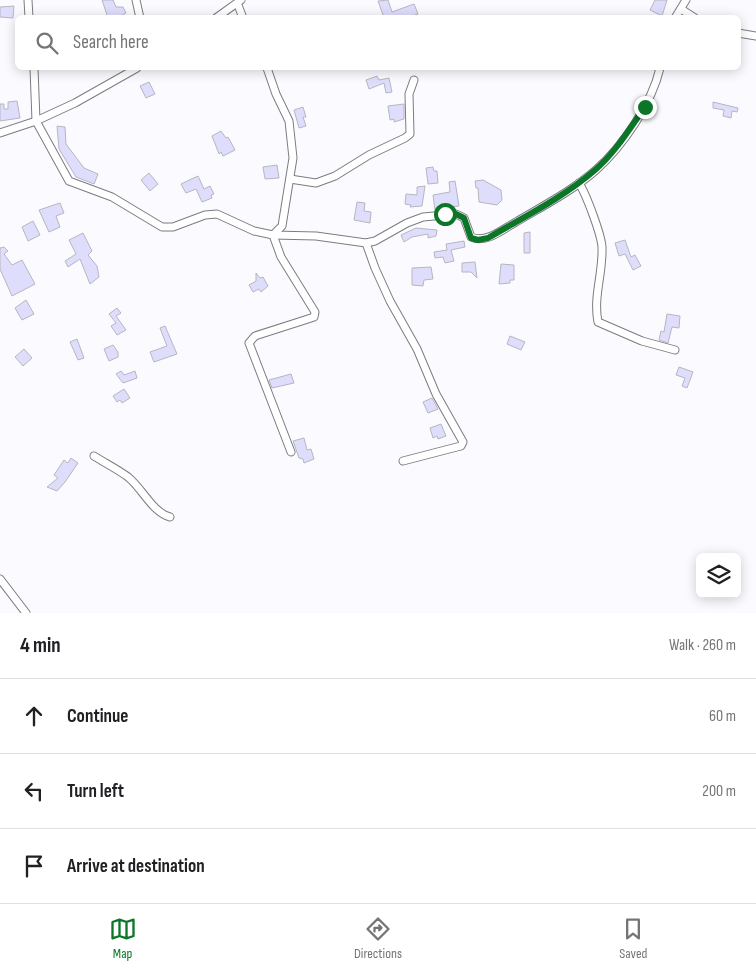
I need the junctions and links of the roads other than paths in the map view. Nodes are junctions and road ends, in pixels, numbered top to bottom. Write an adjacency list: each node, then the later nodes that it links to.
1 (28, 0): 6 (street)
2 (136, 0): 7 (street)
3 (686, 0): 5 (street)
4 (240, 3): 8 (street)
5 (680, 8): 9 (street); 10 (street)
6 (29, 15)
7 (139, 15)
8 (221, 15)
9 (676, 15)
10 (690, 15)
11 (741, 34): 12 (street)
12 (756, 36)
13 (34, 70): 18 (street)
14 (133, 70): 18 (street)
15 (268, 70): 20 (street)
16 (659, 70): 21 (street)
17 (414, 80): 20 (street)
18 (36, 121): 19 (street); 22 (street)
19 (0, 133)
20 (290, 178): 22 (street)
21 (579, 183): 23 (street); 24 (street)
22 (273, 235): 23 (street); 25 (street)
23 (366, 243): 27 (street)
24 (675, 350)
25 (291, 452)
26 (94, 456): 28 (street)
27 (403, 461)
28 (170, 517)
29 (0, 579): 30 (street)
30 (26, 613)

